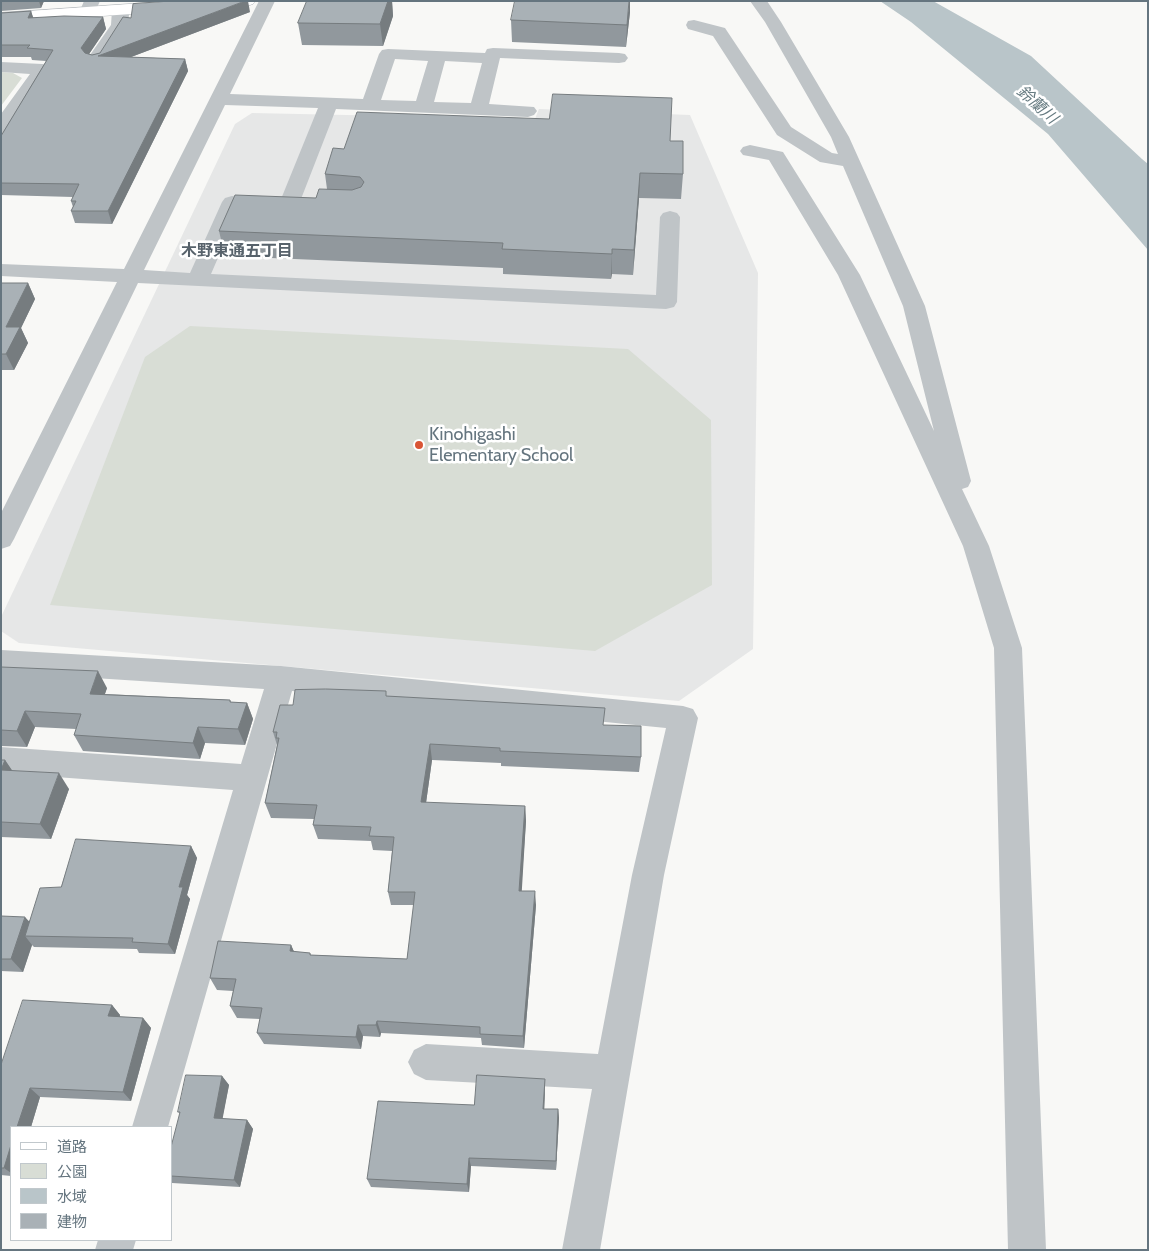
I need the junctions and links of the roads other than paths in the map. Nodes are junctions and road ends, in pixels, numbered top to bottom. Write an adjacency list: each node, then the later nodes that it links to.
1 (247, 1): 5 (main road)
2 (267, 1): 13 (street)
3 (758, 1): 21 (street)
4 (90, 7): 5 (main road); 6 (main road)
5 (120, 10): 11 (street)
6 (1, 18)
7 (694, 25): 21 (street)
8 (438, 56): 9 (street); 15 (street); 16 (street)
9 (491, 58): 10 (street); 17 (street)
10 (619, 58)
11 (96, 60)
12 (1, 67): 19 (street)
13 (218, 98): 14 (street); 26 (street)
14 (329, 103): 15 (street); 22 (street)
15 (370, 105): 16 (street)
16 (423, 107): 17 (street)
17 (479, 109): 18 (street)
18 (528, 111)
19 (1, 128)
20 (750, 151): 29 (street)
21 (852, 162): 29 (street)
22 (270, 203): 23 (street); 27 (street)
23 (337, 206)
24 (670, 217): 27 (street)
25 (1, 270): 26 (street)
26 (130, 276): 27 (street); 28 (street)
27 (198, 279)
28 (1, 539)
29 (976, 546): 38 (street)
30 (1, 661): 31 (street)
31 (281, 678): 33 (street); 35 (street)
32 (1, 760): 33 (street)
33 (252, 778): 36 (street)
34 (426, 1062): 35 (street)
35 (613, 1072): 37 (street)
36 (150, 1126)
37 (581, 1250)
38 (1028, 1250)

